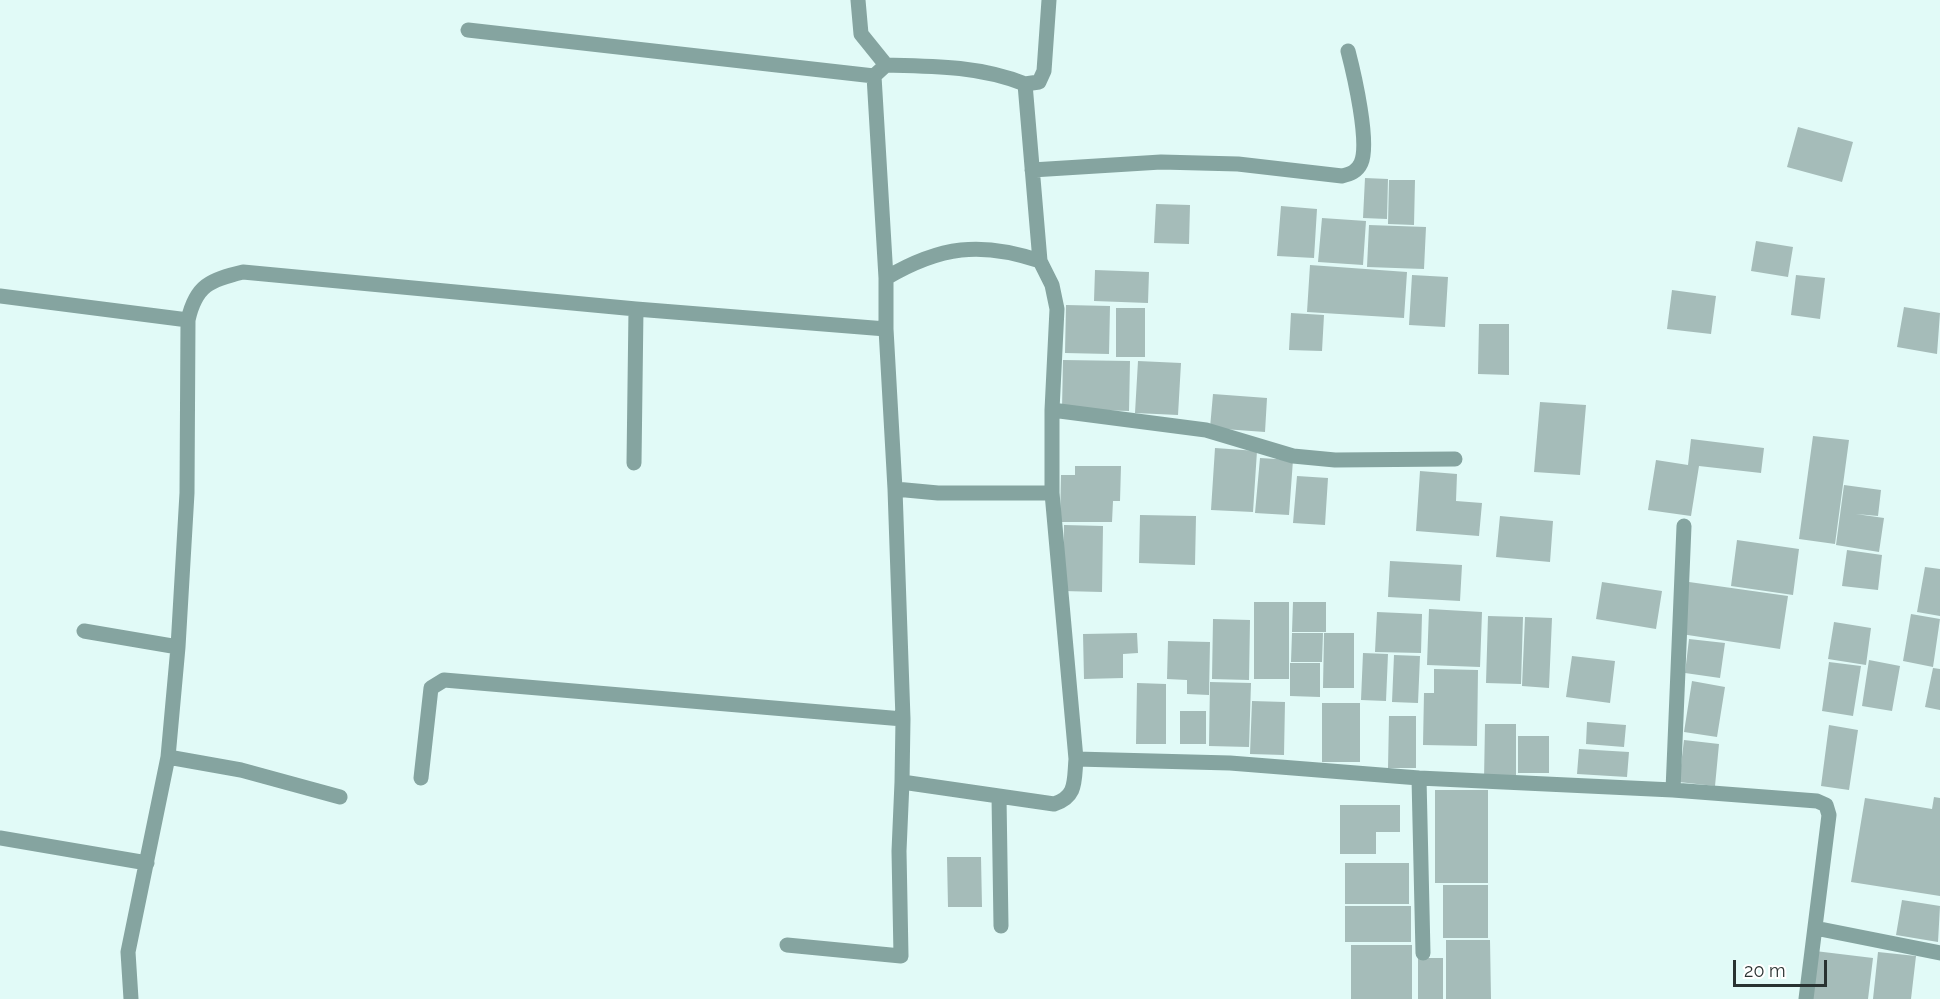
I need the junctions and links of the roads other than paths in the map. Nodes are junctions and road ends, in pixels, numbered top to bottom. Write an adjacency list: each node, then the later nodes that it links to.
1 (858, 0): 5 (street)
2 (1048, 0): 7 (street)
3 (468, 30): 6 (street)
4 (1348, 51): 8 (street)
5 (886, 65): 6 (street); 7 (street)
6 (874, 76): 10 (street)
7 (1025, 84): 8 (street)
8 (1032, 170): 9 (street)
9 (1040, 261): 10 (street); 15 (street)
10 (886, 279): 14 (street)
11 (0, 296): 13 (street)
12 (636, 309): 13 (street); 14 (street); 17 (street)
13 (188, 320): 22 (street)
14 (886, 329): 18 (street)
15 (1052, 410): 16 (street); 19 (street)
16 (1455, 459)
17 (634, 463)
18 (895, 489): 19 (street); 23 (street)
19 (1052, 493): 25 (street)
20 (1684, 526): 29 (street)
21 (84, 631): 22 (street)
22 (178, 647): 24 (street)
23 (903, 719): 26 (street); 28 (street)
24 (168, 757): 30 (street); 33 (street)
25 (1076, 759): 27 (street); 31 (street)
26 (421, 778)
27 (1419, 778): 29 (street); 37 (street)
28 (902, 782): 31 (street); 36 (street)
29 (1673, 790): 35 (street)
30 (340, 797)
31 (999, 797): 34 (street)
32 (0, 838): 33 (street)
33 (147, 863): 39 (street)
34 (1001, 926)
35 (1815, 928): 38 (street); 40 (street)
36 (787, 945)
37 (1423, 953)
38 (1940, 953)
39 (131, 999)
40 (1806, 999)

